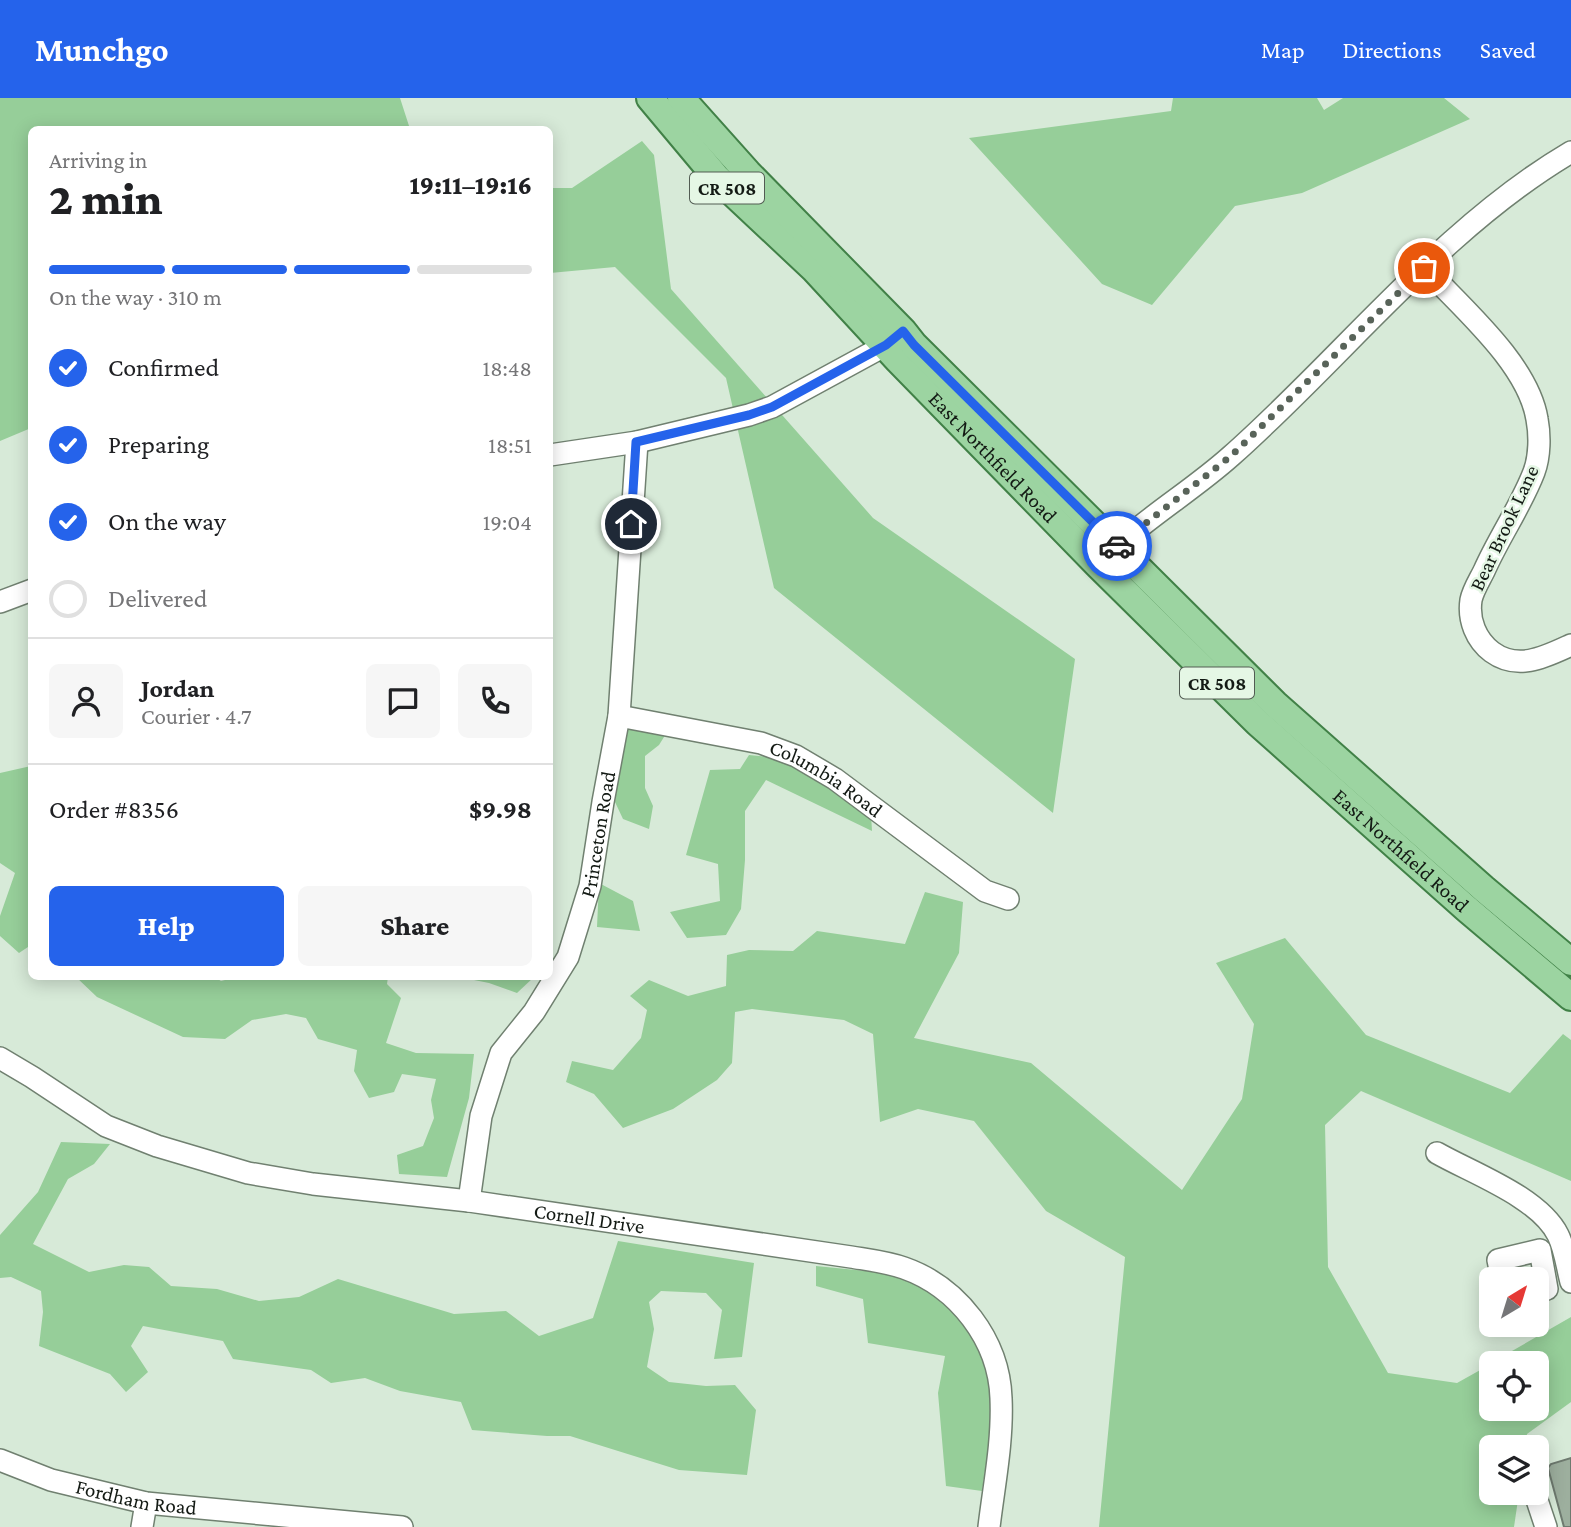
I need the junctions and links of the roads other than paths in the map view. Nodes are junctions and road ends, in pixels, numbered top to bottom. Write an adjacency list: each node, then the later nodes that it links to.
1 (650, 98): 5 (main road, East Northfield Road / CR 508)
2 (681, 98): 5 (main road, East Northfield Road / CR 508)
3 (1571, 152): 4 (street)
4 (1424, 268): 8 (street); 11 (street, Bear Brook Lane)
5 (895, 338): 6 (street); 8 (main road, East Northfield Road / CR 508)
6 (636, 442): 7 (street); 13 (street, Princeton Road)
7 (553, 455)
8 (1107, 555): 12 (main road, East Northfield Road / CR 508)
9 (28, 592): 10 (street)
10 (0, 602)
11 (1571, 645)
12 (1266, 714): 14 (main road, East Northfield Road / CR 508); 15 (main road, East Northfield Road / CR 508)
13 (619, 716): 16 (street, Columbia Road); 21 (street, Princeton Road)
14 (1438, 848): 15 (main road); 17 (main road, East Northfield Road / CR 508)
15 (1424, 870): 18 (main road, East Northfield Road / CR 508)
16 (1008, 899)
17 (1571, 962)
18 (1571, 996)
19 (0, 1058): 21 (street, Cornell Drive)
20 (1437, 1153): 22 (street)
21 (469, 1201): 32 (street, Cornell Drive)
22 (1557, 1241): 23 (street); 24 (street); 25 (street)
23 (1499, 1267)
24 (1549, 1267)
25 (1571, 1281): 26 (street)
26 (1549, 1288)
27 (0, 1460): 28 (street, Fordham Road)
28 (146, 1503): 30 (street); 31 (street, Fordham Road)
29 (1539, 1505): 33 (street)
30 (142, 1527)
31 (402, 1527)
32 (989, 1527)
33 (1546, 1527)

